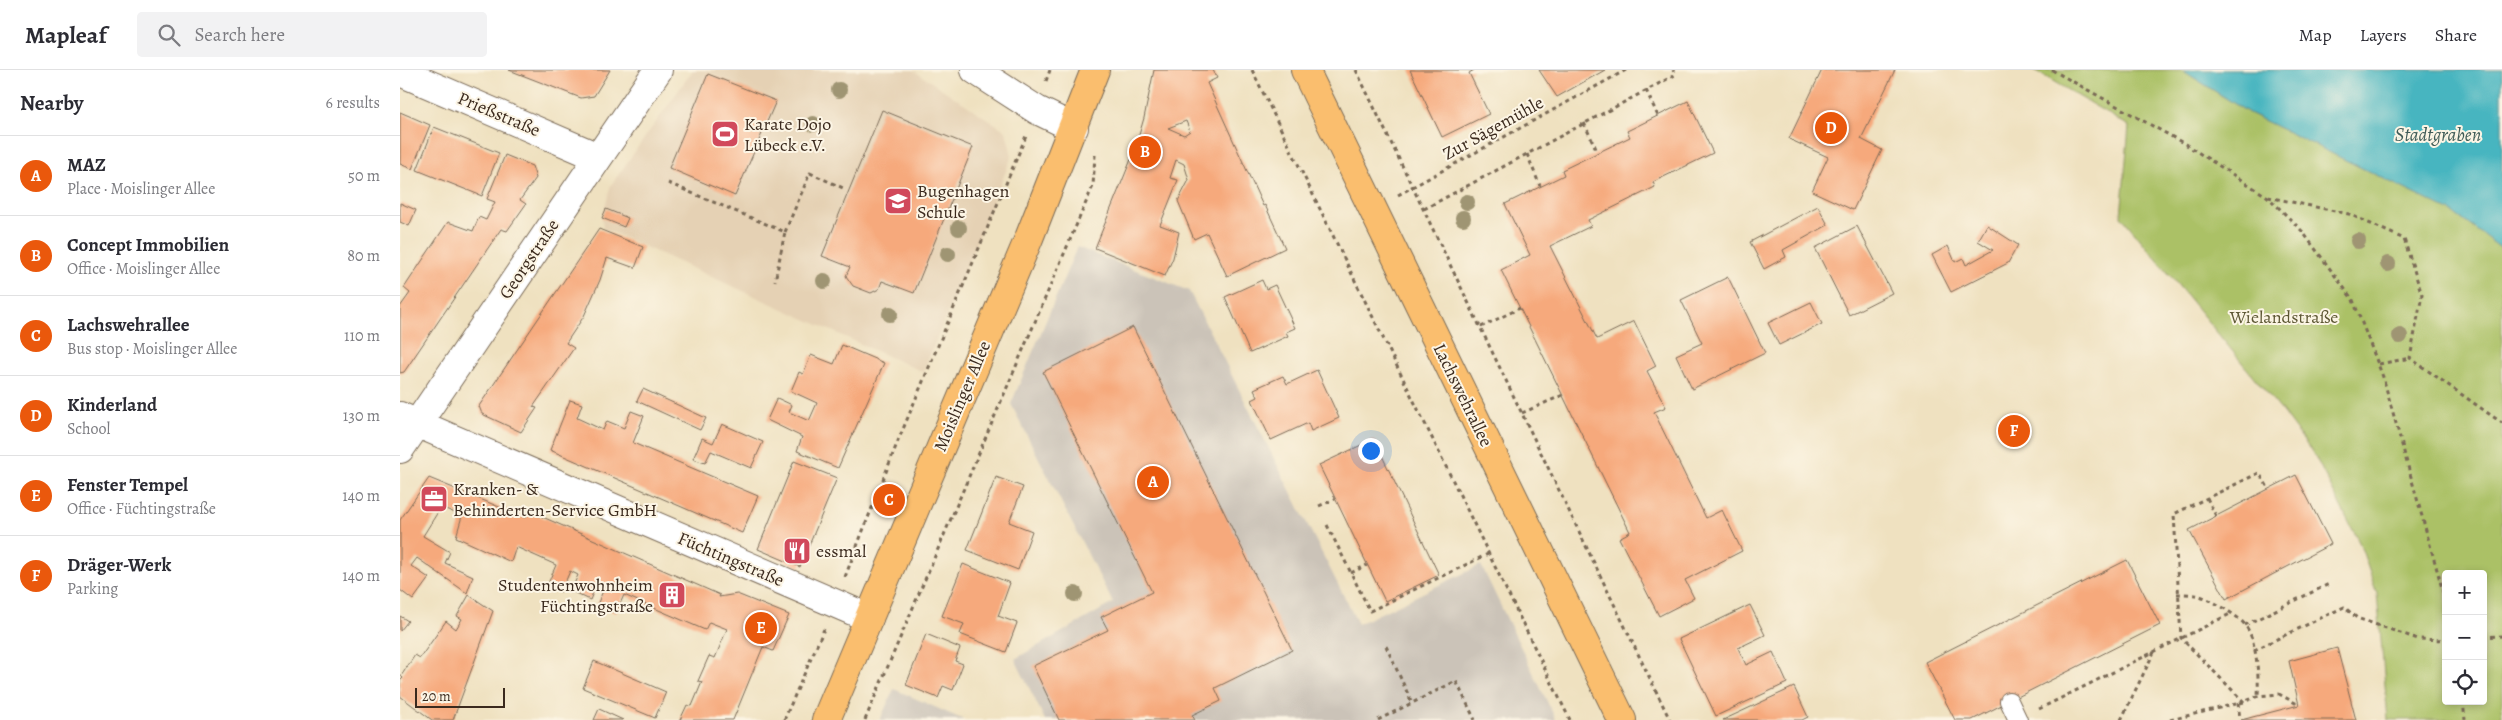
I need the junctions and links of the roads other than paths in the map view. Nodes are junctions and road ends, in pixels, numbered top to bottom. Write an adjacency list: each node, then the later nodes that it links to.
1 (658, 70): 7 (street, Georgstraße)
2 (975, 70): 6 (street)
3 (1095, 70): 6 (main road, Moislinger Allee)
4 (1305, 70): 13 (main road, Lachswehrallee)
5 (400, 72): 7 (street, Prießstraße)
6 (1074, 128): 10 (main road, Moislinger Allee)
7 (598, 157): 8 (street, Georgstraße)
8 (409, 420): 9 (street, Georgstraße); 10 (street, Füchtingstraße)
9 (400, 449)
10 (869, 618): 12 (main road, Moislinger Allee)
11 (2009, 702): 14 (lane)
12 (826, 720)
13 (1622, 720)
14 (2018, 720)

